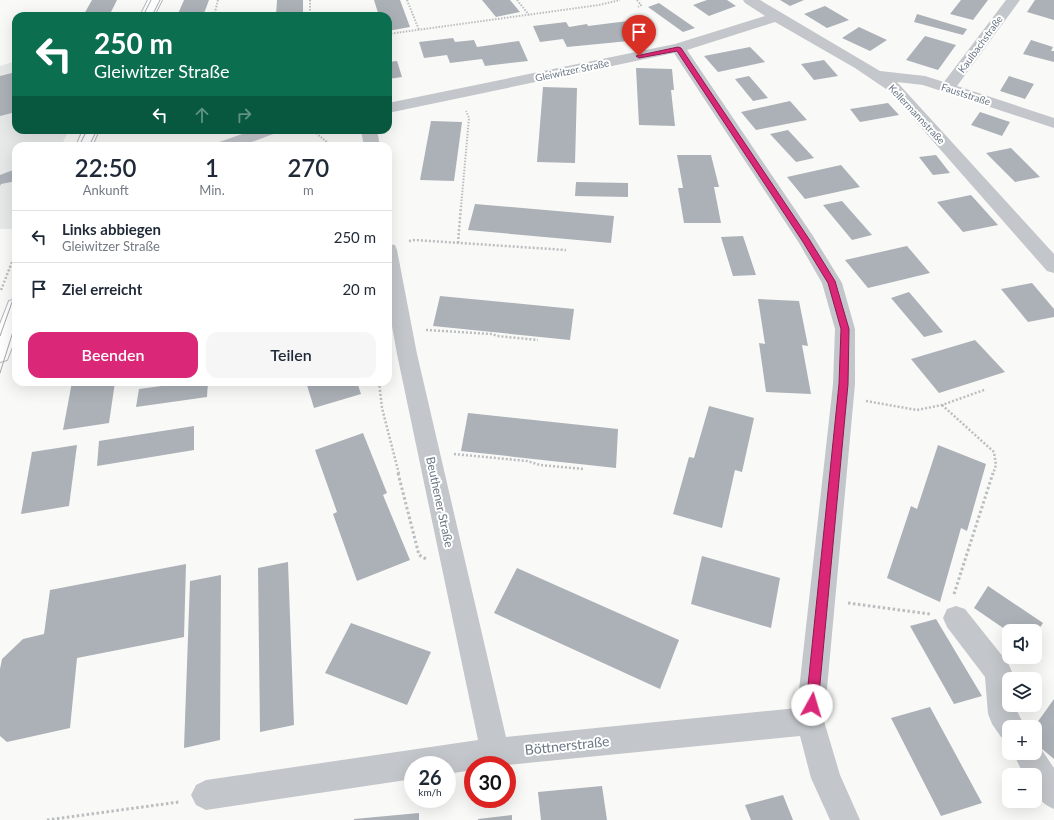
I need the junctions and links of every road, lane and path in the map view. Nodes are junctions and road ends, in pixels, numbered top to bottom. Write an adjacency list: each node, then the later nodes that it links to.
1 (155, 0): 11 (main road)
2 (218, 0): 12 (path)
3 (310, 0): 13 (path)
4 (407, 0): 16 (path)
5 (517, 0): 14 (path)
6 (620, 0): 14 (path)
7 (637, 0): 10 (path)
8 (750, 0): 15 (street, Kellermannstraße)
9 (1013, 0): 20 (street, Kaulbachstraße)
10 (638, 7)
11 (149, 12)
12 (215, 12)
13 (310, 12)
14 (530, 15): 16 (path)
15 (776, 17): 18 (street, Gleiwitzer Straße); 19 (street, Kellermannstraße)
16 (419, 30): 17 (path)
17 (392, 33)
18 (678, 48): 21 (street, Gleiwitzer Straße); 48 (street)
19 (877, 75): 20 (street, Fauststraße); 32 (street, Kellermannstraße)
20 (948, 88): 23 (street, Fauststraße)
21 (460, 93): 22 (street, Gleiwitzer Straße); 28 (path)
22 (392, 107)
23 (1054, 123)
24 (259, 134): 26 (street)
25 (317, 134): 27 (path)
26 (236, 142)
27 (327, 142)
28 (458, 243): 29 (path); 30 (path)
29 (398, 246): 35 (street, Beuthener Straße)
30 (566, 250)
31 (12, 262): 33 (path)
32 (1054, 266)
33 (0, 293)
34 (12, 322): 37 (main road)
35 (403, 332): 36 (path); 42 (street, Beuthener Straße)
36 (538, 340)
37 (0, 354)
38 (379, 386): 44 (path)
39 (984, 390): 41 (path)
40 (882, 405): 41 (path)
41 (942, 405): 46 (path)
42 (430, 455): 43 (path); 44 (street, Beuthener Straße)
43 (584, 469)
44 (455, 573): 49 (street, Beuthener Straße)
45 (852, 603): 46 (path)
46 (956, 618): 47 (street)
47 (1006, 720)
48 (810, 721): 49 (street, Böttnerstraße); 54 (street)
49 (495, 752): 52 (street, Böttnerstraße)
50 (1032, 760): 51 (street)
51 (1054, 794)
52 (206, 795): 53 (path)
53 (47, 820)
54 (845, 820)

